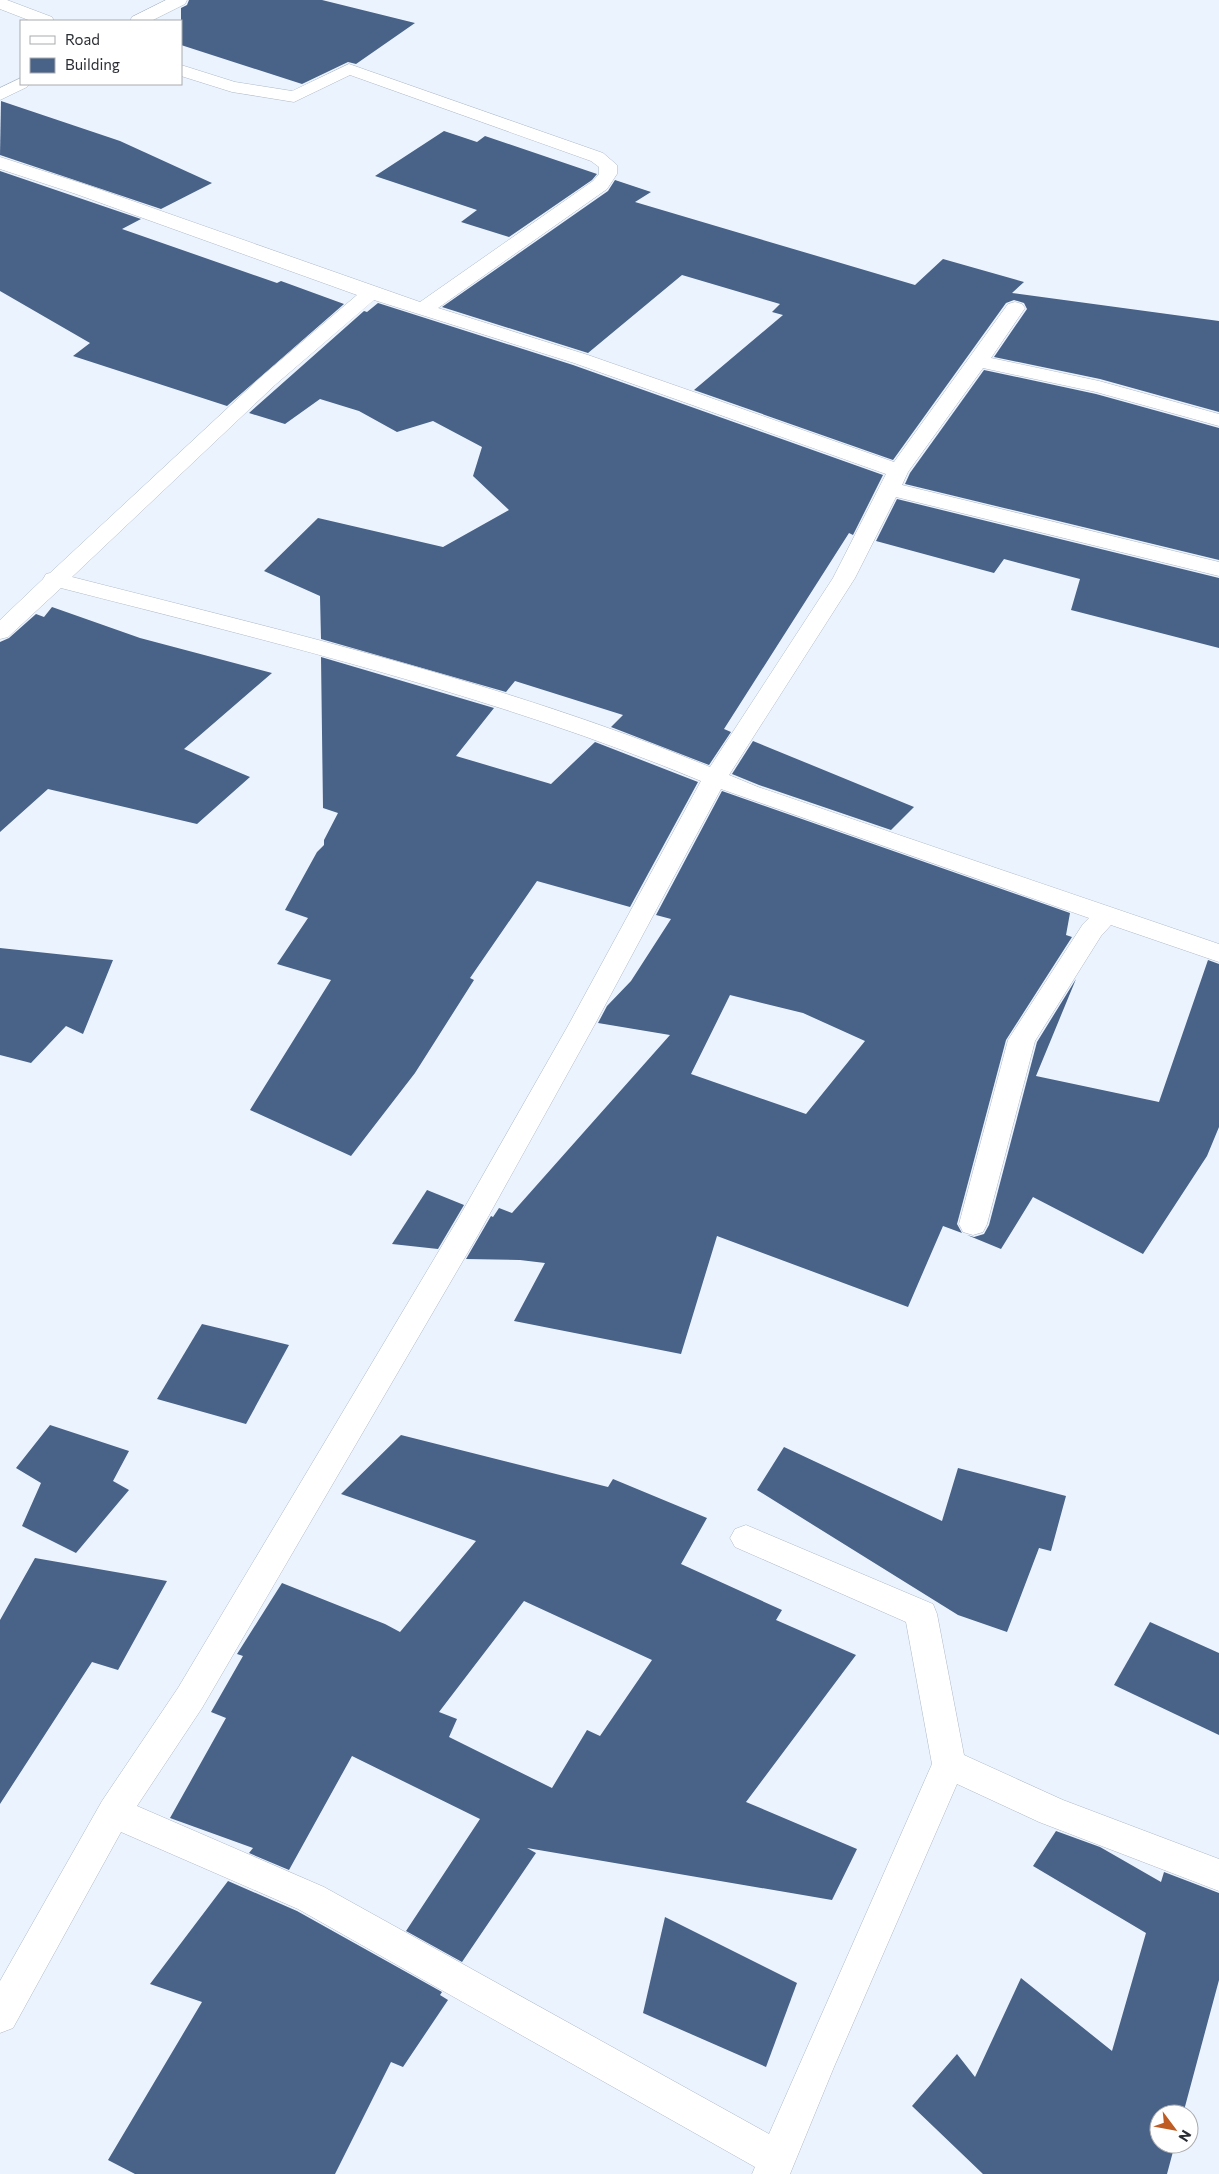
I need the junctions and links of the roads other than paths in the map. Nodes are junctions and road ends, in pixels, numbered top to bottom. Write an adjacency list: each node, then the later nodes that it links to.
1 (179, 0): 4 (street)
2 (0, 3): 3 (street)
3 (43, 20)
4 (140, 20)
5 (182, 70): 11 (street)
6 (20, 85): 7 (street)
7 (0, 95)
8 (0, 163): 9 (street)
9 (371, 293): 11 (street); 16 (street)
10 (1015, 308): 12 (street)
11 (422, 310): 14 (street)
12 (978, 362): 13 (street); 14 (street)
13 (1219, 420)
14 (894, 480): 15 (street); 18 (street)
15 (1219, 569)
16 (54, 579): 17 (street); 18 (street)
17 (0, 632)
18 (715, 777): 19 (street); 24 (street)
19 (1107, 914): 20 (street); 21 (street)
20 (1219, 953)
21 (973, 1224)
22 (746, 1538): 23 (street)
23 (949, 1764): 25 (street); 27 (street)
24 (114, 1812): 26 (street); 27 (street)
25 (1219, 1875)
26 (0, 2016)
27 (774, 2167)

